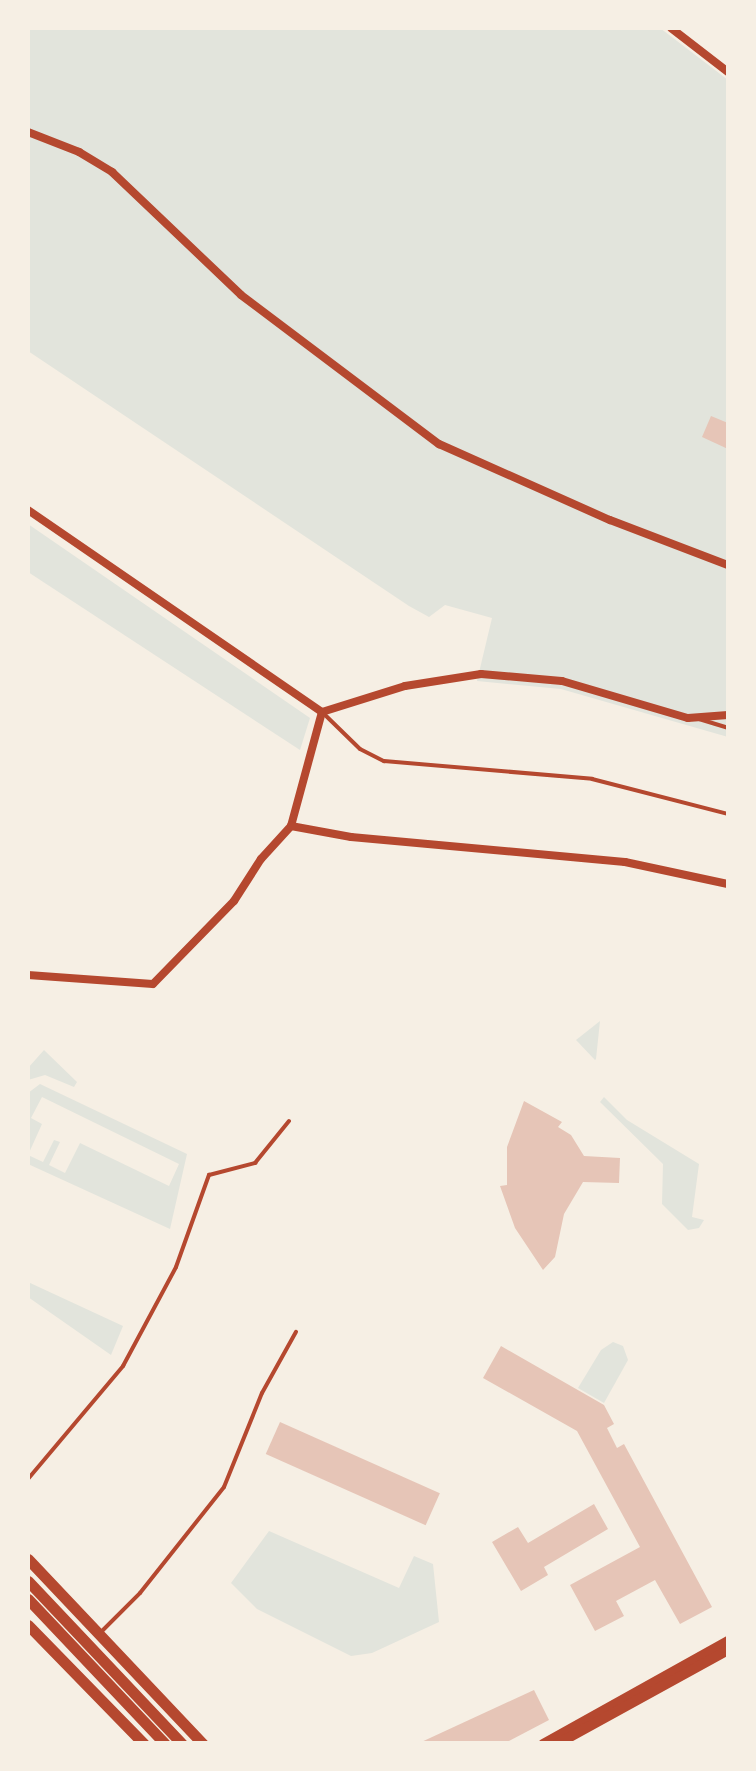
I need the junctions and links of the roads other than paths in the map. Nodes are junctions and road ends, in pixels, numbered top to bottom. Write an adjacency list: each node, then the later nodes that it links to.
1 (671, 28): 2 (street)
2 (728, 72)
3 (28, 132): 5 (street)
4 (28, 510): 6 (street)
5 (728, 565)
6 (322, 712): 8 (street); 10 (lane); 11 (street)
7 (728, 714): 8 (street)
8 (696, 718): 9 (lane)
9 (728, 728)
10 (728, 814)
11 (290, 826): 12 (street); 13 (street)
12 (728, 884)
13 (28, 974)
14 (288, 1121): 16 (lane)
15 (296, 1332): 21 (lane)
16 (28, 1479)
17 (28, 1558): 21 (main road)
18 (28, 1581): 28 (main road)
19 (28, 1598): 27 (main road)
20 (28, 1626): 25 (main road)
21 (100, 1633): 24 (main road)
22 (728, 1642): 30 (street)
23 (728, 1650): 31 (street)
24 (139, 1674): 25 (main road); 29 (main road)
25 (106, 1705): 26 (main road)
26 (144, 1744)
27 (165, 1744)
28 (182, 1744)
29 (203, 1744)
30 (542, 1744)
31 (557, 1744)

